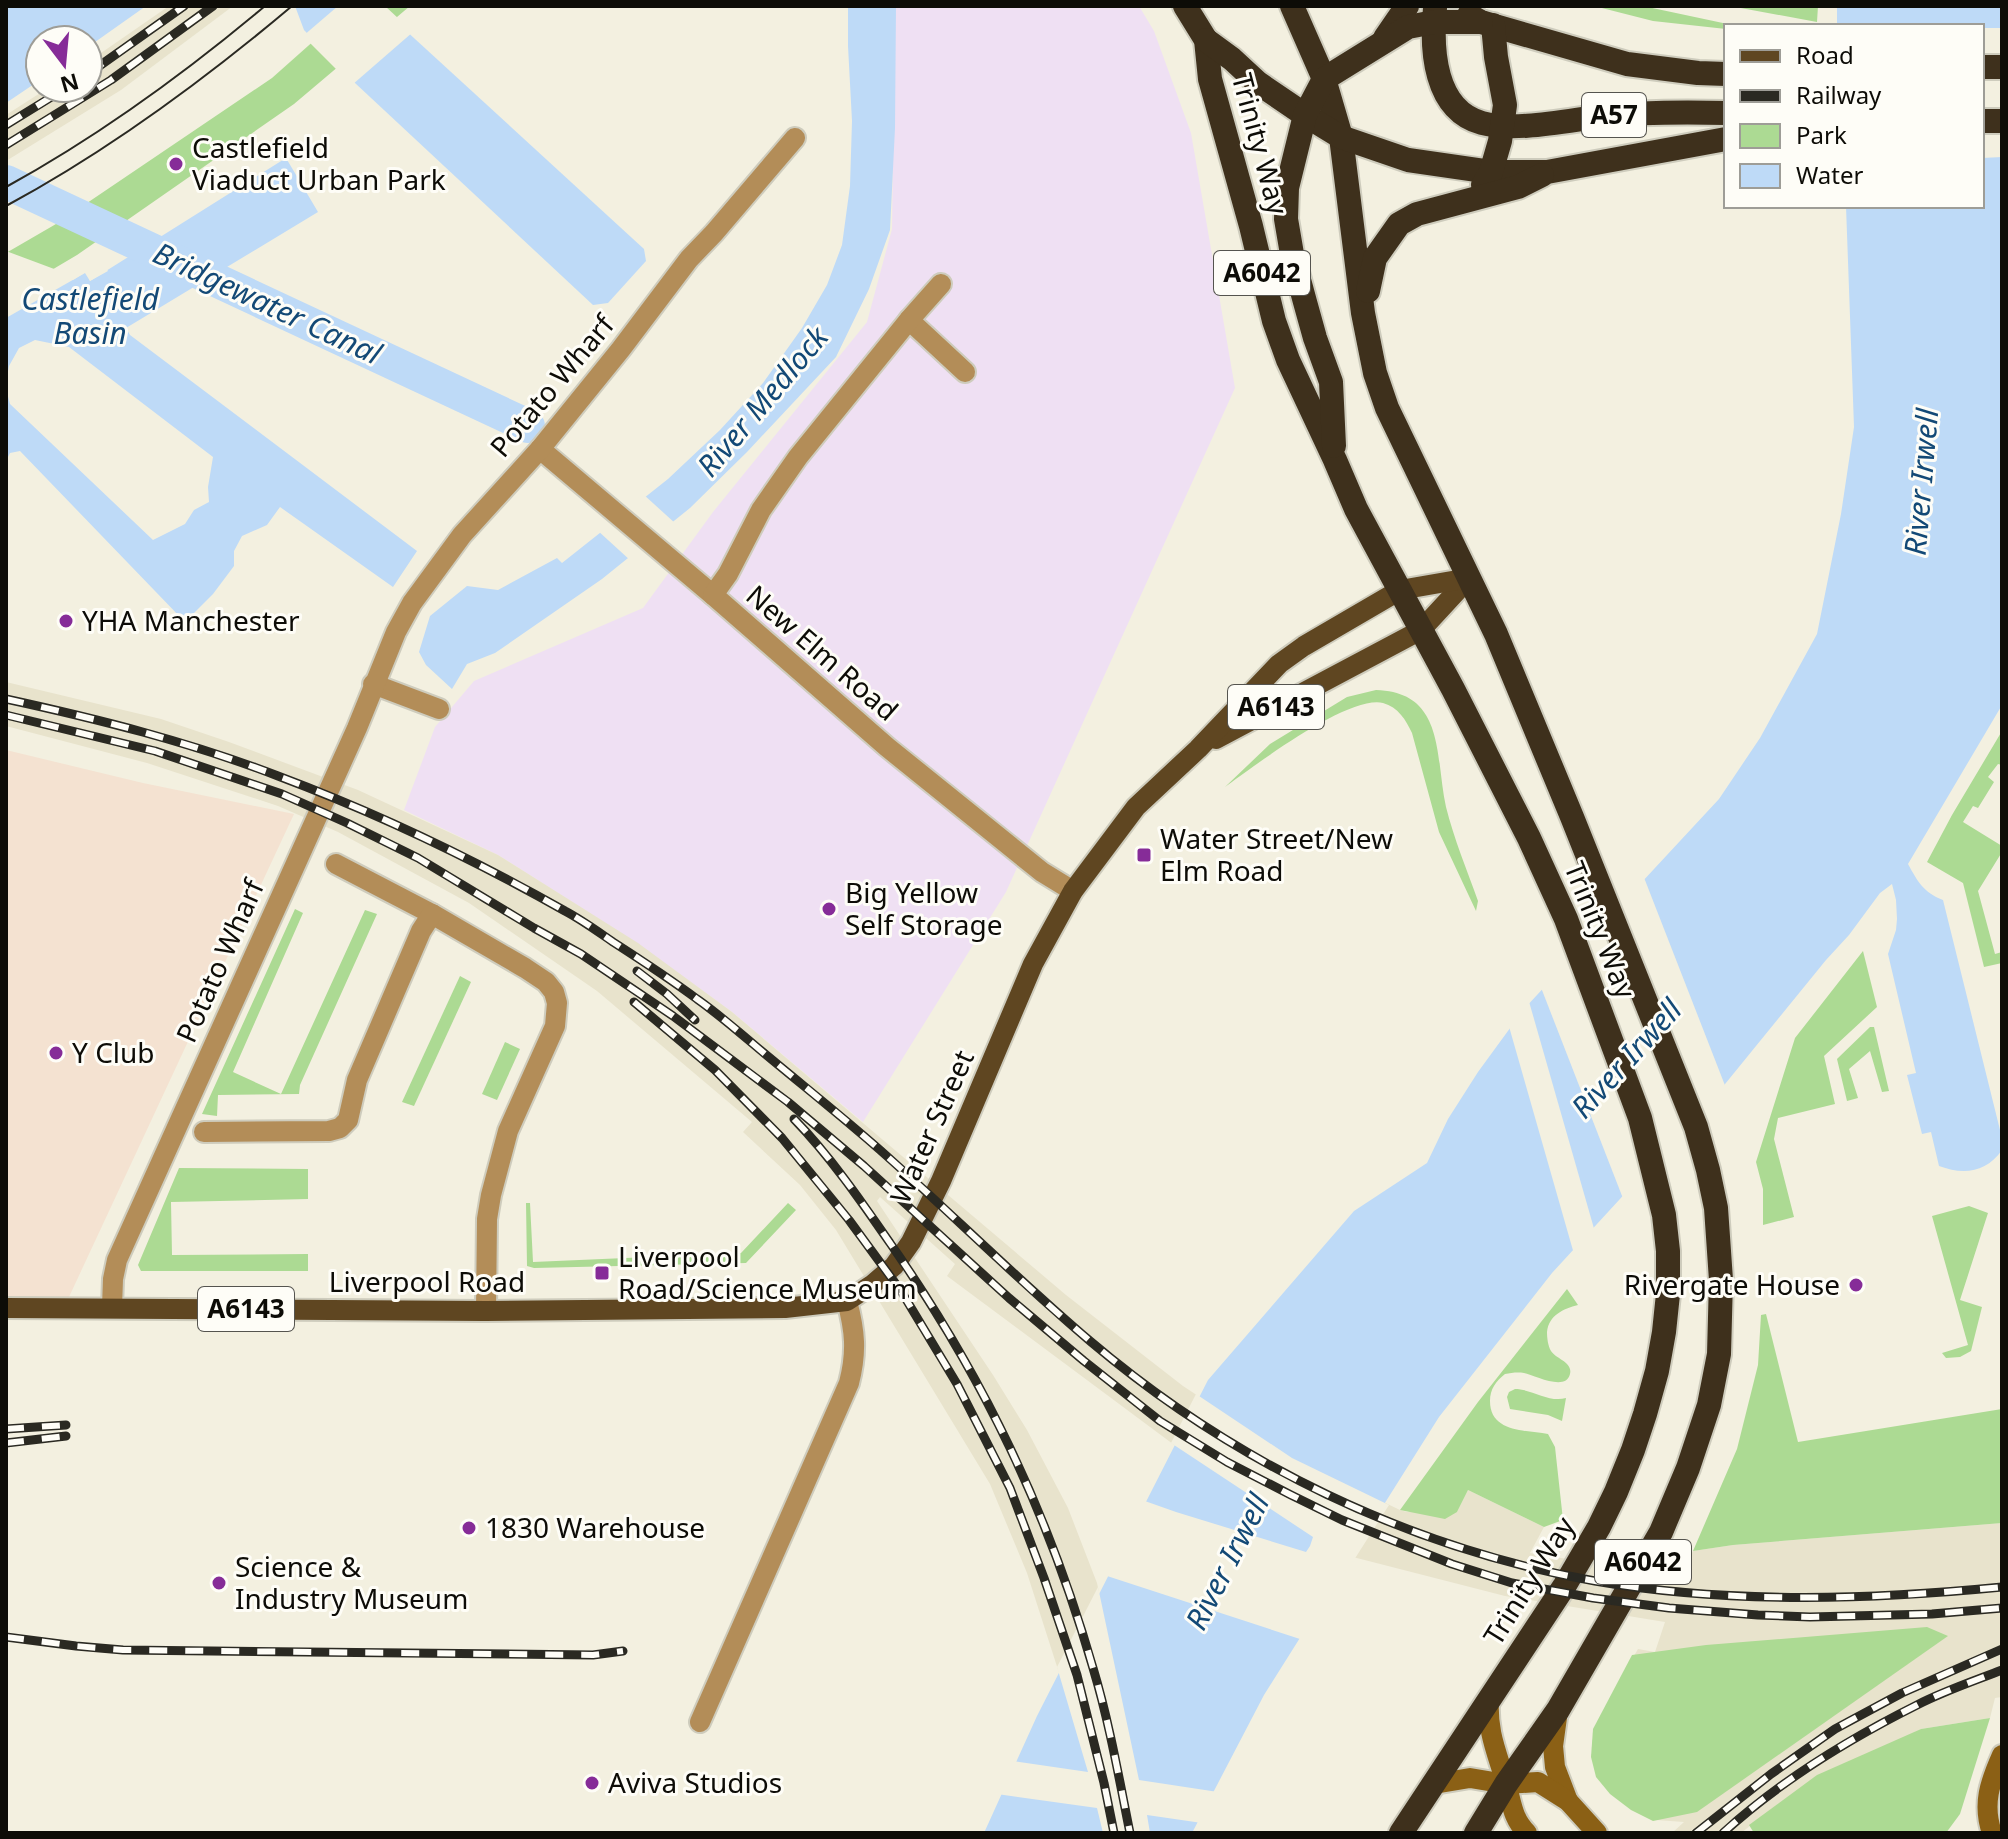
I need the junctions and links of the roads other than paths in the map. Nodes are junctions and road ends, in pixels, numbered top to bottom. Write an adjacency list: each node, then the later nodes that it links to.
1 (1185, 6): 6 (highway, A57)
2 (1407, 6): 7 (highway)
3 (1294, 9): 9 (highway, A6042)
4 (1440, 11): 5 (highway); 7 (highway); 12 (highway, A57)
5 (1489, 18): 8 (highway, A57); 12 (highway)
6 (1206, 40): 11 (highway, A57); 24 (highway, Trinity Way / A6042)
7 (1382, 43): 9 (highway)
8 (1724, 74)
9 (1324, 79): 11 (highway, A6042); 13 (highway, A6042)
10 (1724, 113): 12 (highway, A57)
11 (1305, 115): 13 (highway, A57); 24 (highway, A6042)
12 (1502, 125): 16 (highway)
13 (1341, 137): 16 (highway, A57); 20 (highway, Trinity Way / A6042)
14 (795, 138): 23 (street, Potato Wharf)
15 (1724, 139): 17 (highway, A57)
16 (1491, 172): 17 (highway, A57); 18 (highway)
17 (1547, 172): 18 (highway, A6042)
18 (1476, 198): 20 (highway, A6042)
19 (941, 284): 21 (street)
20 (1363, 313): 25 (highway, Trinity Way / A6042)
21 (909, 320): 22 (street); 27 (street)
22 (965, 372)
23 (540, 449): 27 (street, New Elm Road); 29 (street, Potato Wharf)
24 (1335, 460): 26 (highway, Trinity Way / A6042)
25 (1469, 578): 26 (main road, Water Street / A6143); 28 (main road, Water Street / A6143); 41 (highway, Trinity Way / A6042)
26 (1400, 590): 28 (highway, Trinity Way / A6042); 31 (main road, Water Street / A6143)
27 (713, 595): 33 (street, New Elm Road)
28 (1421, 630): 31 (main road, Water Street / A6143); 40 (highway, Trinity Way / A6042)
29 (373, 684): 30 (street); 37 (street, Potato Wharf)
30 (439, 709)
31 (1198, 749): 33 (main road, Water Street / A6143)
32 (336, 864): 34 (street)
33 (1073, 891): 36 (main road, Water Street / A6143)
34 (432, 914): 35 (street); 39 (street)
35 (204, 1132)
36 (847, 1301): 39 (main road, Liverpool Road / A6143); 42 (street)
37 (112, 1307): 38 (main road, Liverpool Road / A6143); 39 (main road, Liverpool Road / A6143)
38 (6, 1308)
39 (486, 1311)
40 (1489, 1699): 44 (highway, Trinity Way / A6042); 45 (main road)
41 (1558, 1710): 45 (highway, Trinity Way / A6042); 46 (main road)
42 (700, 1722)
43 (2002, 1755): 51 (main road)
44 (1434, 1784): 45 (main road); 47 (highway, Trinity Way / A6042)
45 (1506, 1784): 46 (main road); 48 (highway, Trinity Way / A6042); 49 (main road)
46 (1568, 1801): 50 (main road)
47 (1401, 1833)
48 (1476, 1833)
49 (1527, 1833)
50 (1597, 1833)
51 (1992, 1833)

